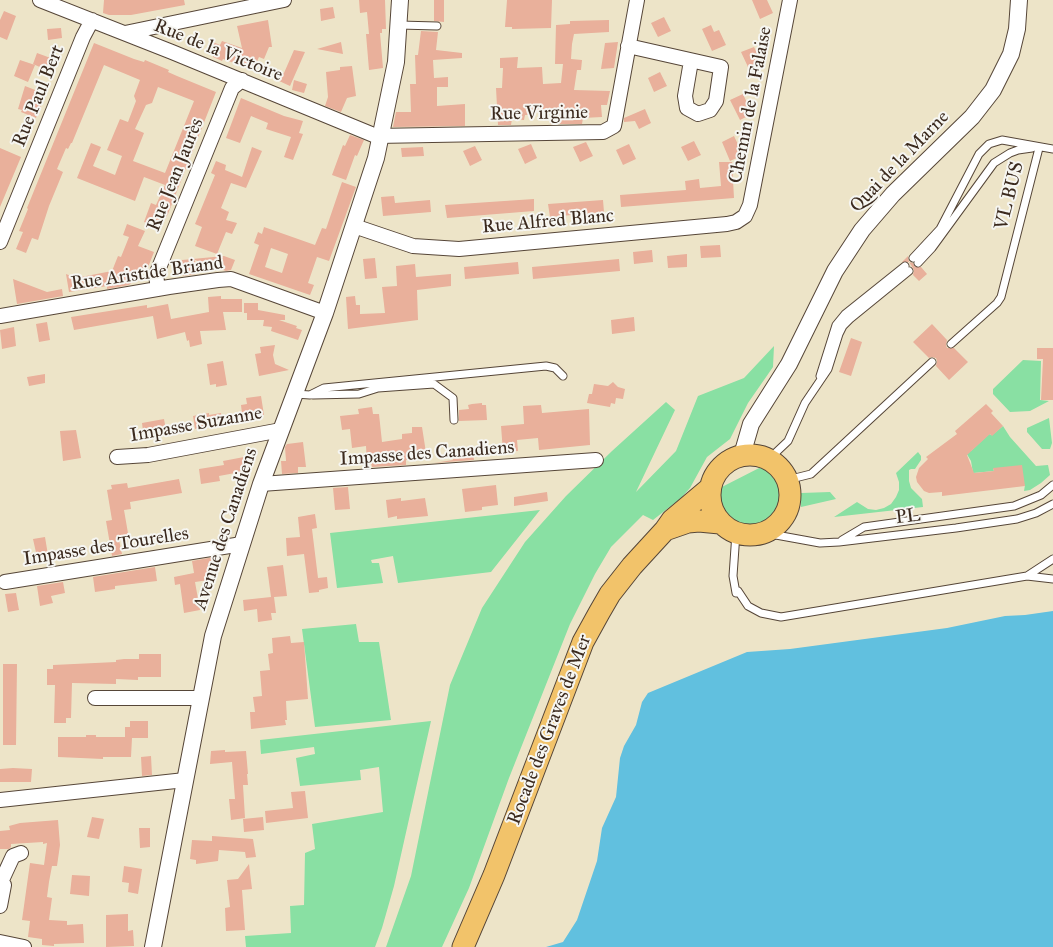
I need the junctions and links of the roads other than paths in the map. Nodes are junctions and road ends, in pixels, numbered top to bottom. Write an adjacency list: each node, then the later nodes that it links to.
1 (40, 0): 7 (street, Rue de la Victoire)
2 (284, 0): 10 (street)
3 (400, 0): 8 (street, Avenue des Canadiens)
4 (637, 0): 11 (street, Rue Virginie)
5 (790, 0): 17 (street, Chemin de la Falaise)
6 (1019, 0): 30 (street, Quai de la Marne)
7 (92, 20): 10 (street, Rue de la Victoire); 19 (street, Rue Paul Bert)
8 (399, 24): 9 (lane); 14 (street, Avenue des Canadiens)
9 (437, 26)
10 (124, 33): 13 (street, Rue de la Victoire)
11 (628, 46): 12 (street); 14 (street, Rue Virginie)
12 (691, 60): 12 (street)
13 (242, 80): 14 (street, Rue de la Victoire); 21 (street, Rue Jean Jaurès)
14 (382, 136): 18 (street, Avenue des Canadiens)
15 (1039, 148): 15 (lane, VL BUS); 16 (lane); 24 (lane, VL BUS)
16 (1053, 149)
17 (745, 216): 18 (street, Rue Alfred Blanc)
18 (354, 226): 22 (street, Avenue des Canadiens)
19 (0, 242)
20 (907, 268): 32 (lane)
21 (158, 289): 22 (street, Rue Aristide Briand); 23 (street, Rue Aristide Briand)
22 (325, 313): 27 (street, Avenue des Canadiens)
23 (0, 316)
24 (951, 344)
25 (932, 362): 34 (lane)
26 (563, 376): 27 (lane)
27 (302, 395): 28 (lane); 29 (street, Avenue des Canadiens)
28 (454, 420)
29 (282, 430): 31 (street, Impasse Suzanne); 35 (street, Avenue des Canadiens)
30 (742, 455): 32 (main road); 37 (main road)
31 (117, 457)
32 (769, 459): 34 (main road)
33 (596, 460): 35 (street, Impasse des Canadiens)
34 (787, 480): 41 (main road)
35 (261, 484): 43 (street, Avenue des Canadiens)
36 (1053, 485): 42 (lane)
37 (710, 488): 39 (main road); 40 (main road, Rocade des Graves de Mer)
38 (1053, 504): 42 (lane, PL)
39 (728, 528): 40 (main road); 41 (main road); 45 (lane)
40 (665, 530): 58 (main road, Rocade des Graves de Mer)
41 (765, 533): 42 (lane, PL)
42 (839, 542)
43 (242, 544): 47 (street, Impasse des Tourelles); 49 (street, Avenue des Canadiens)
44 (1053, 559): 45 (lane)
45 (1027, 576): 46 (lane)
46 (1053, 579)
47 (5, 582)
48 (95, 698): 49 (street)
49 (200, 698): 50 (street, Avenue des Canadiens)
50 (185, 780): 51 (street); 57 (street, Avenue des Canadiens)
51 (0, 800)
52 (21, 853): 53 (street)
53 (0, 882): 54 (street)
54 (0, 906)
55 (0, 942): 56 (street)
56 (24, 947)
57 (153, 947)
58 (463, 947)

